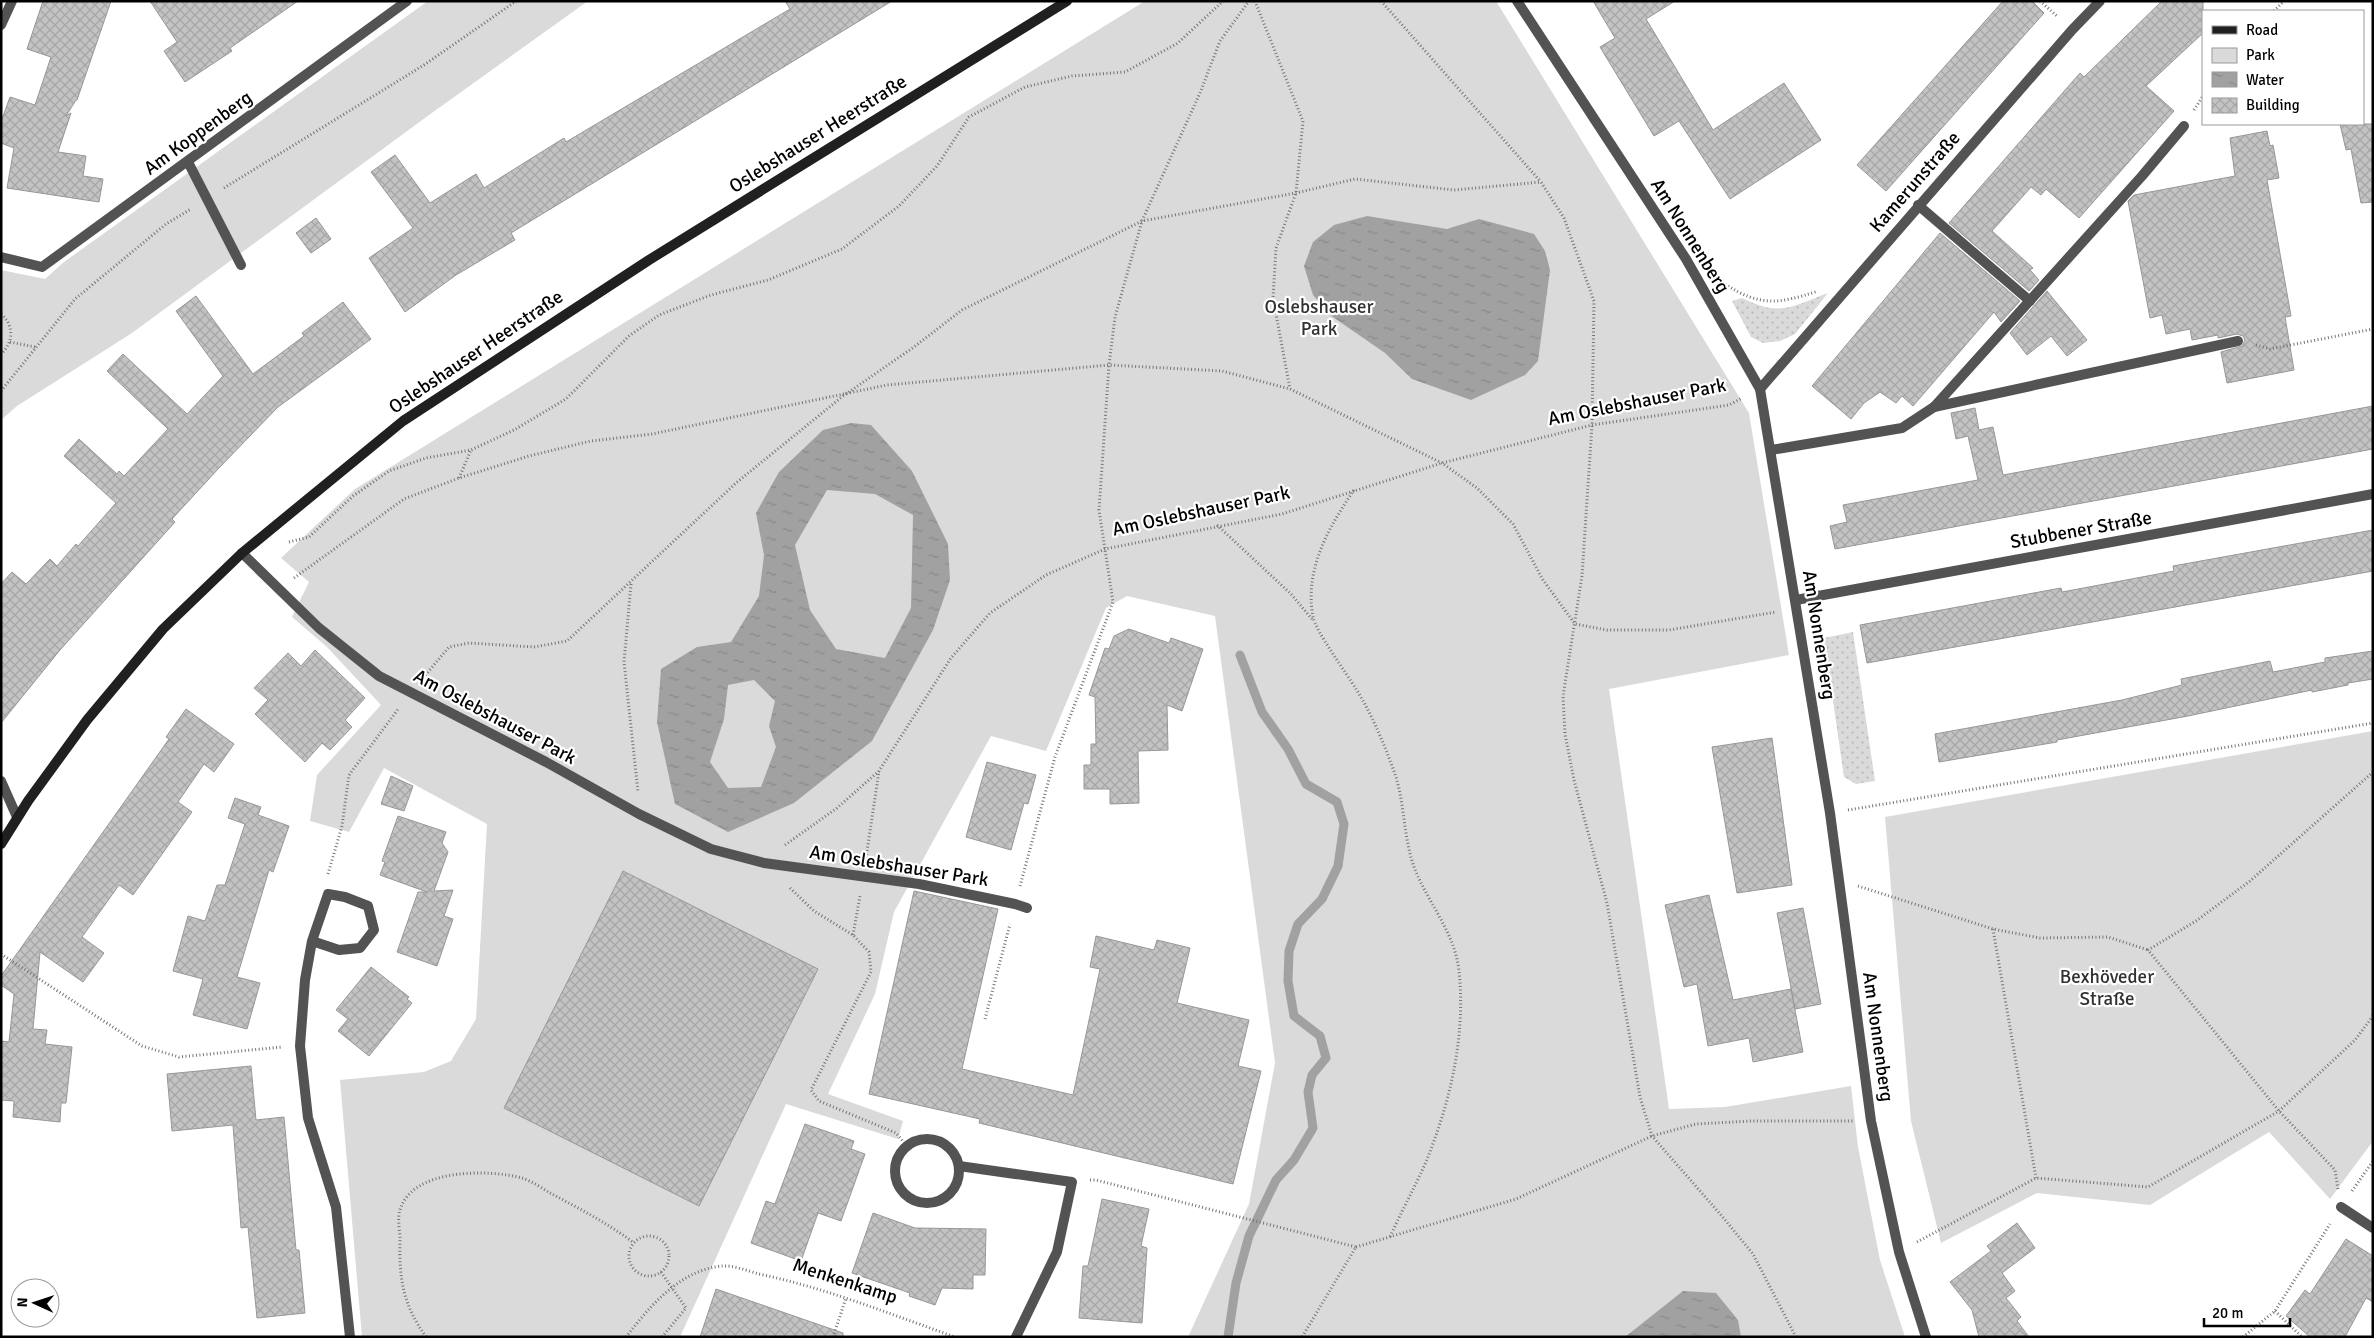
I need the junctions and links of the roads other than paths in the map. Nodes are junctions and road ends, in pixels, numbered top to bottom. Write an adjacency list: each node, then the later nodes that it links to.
1 (12, 1): 6 (street)
2 (407, 1): 8 (street, Am Koppenberg)
3 (1067, 1): 18 (main road, Oslebshauser Heerstraße)
4 (1517, 1): 14 (street, Am Nonnenberg)
5 (2100, 1): 9 (street, Kamerunstraße)
6 (1, 25)
7 (2184, 126): 12 (street)
8 (188, 162): 10 (street, Am Koppenberg); 11 (street)
9 (1918, 205): 12 (street); 14 (street, Kamerunstraße)
10 (1, 257)
11 (242, 264)
12 (2030, 300): 15 (street)
13 (2238, 341): 15 (street)
14 (1760, 389): 16 (street, Am Nonnenberg)
15 (1934, 408): 16 (street)
16 (1770, 450): 19 (street, Am Nonnenberg)
17 (2373, 494): 19 (street, Stubbener Straße)
18 (242, 553): 21 (main road, Oslebshauser Heerstraße); 23 (street, Am Oslebshauser Park)
19 (1796, 600): 30 (street, Am Nonnenberg)
20 (1, 781): 21 (street)
21 (17, 817): 22 (main road, Oslebshauser Heerstraße)
22 (1, 844)
23 (1027, 908)
24 (312, 941): 24 (street); 28 (street)
25 (959, 1166): 25 (street); 29 (street)
26 (2341, 1207): 27 (street)
27 (2373, 1228)
28 (350, 1337)
29 (1016, 1337)
30 (1926, 1337)

